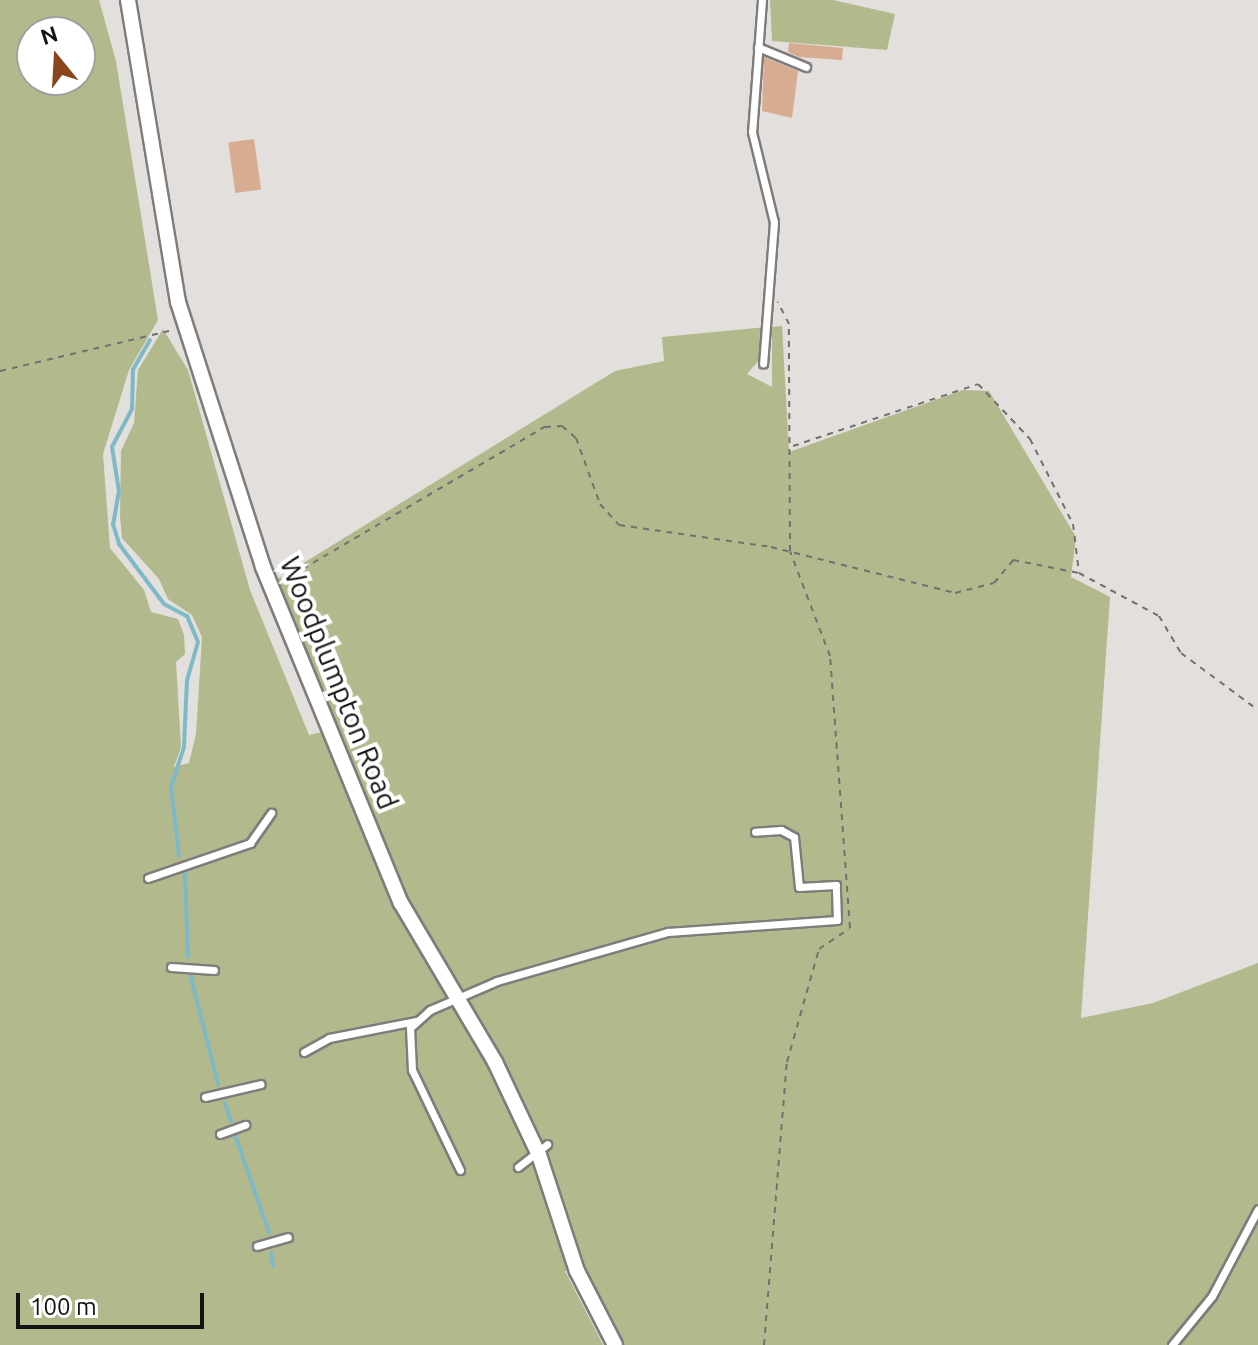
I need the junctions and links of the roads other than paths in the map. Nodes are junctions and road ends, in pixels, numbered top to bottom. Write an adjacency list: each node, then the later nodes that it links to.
1 (128, 0): 11 (street, Woodplumpton Road)
2 (762, 0): 3 (lane)
3 (758, 47): 4 (lane); 5 (lane)
4 (806, 67)
5 (763, 364)
6 (271, 813): 8 (lane)
7 (755, 832): 11 (lane)
8 (148, 878)
9 (171, 967): 10 (lane)
10 (214, 970)
11 (458, 999): 12 (lane); 18 (street, Woodplumpton Road)
12 (416, 1021): 13 (lane); 20 (lane)
13 (304, 1052)
14 (261, 1084): 15 (lane)
15 (205, 1097)
16 (245, 1125): 17 (lane)
17 (220, 1134)
18 (542, 1148): 19 (lane); 24 (street, Woodplumpton Road)
19 (518, 1167)
20 (460, 1170)
21 (1258, 1209): 25 (lane)
22 (288, 1237): 23 (lane)
23 (257, 1246)
24 (615, 1345)
25 (1172, 1345)

